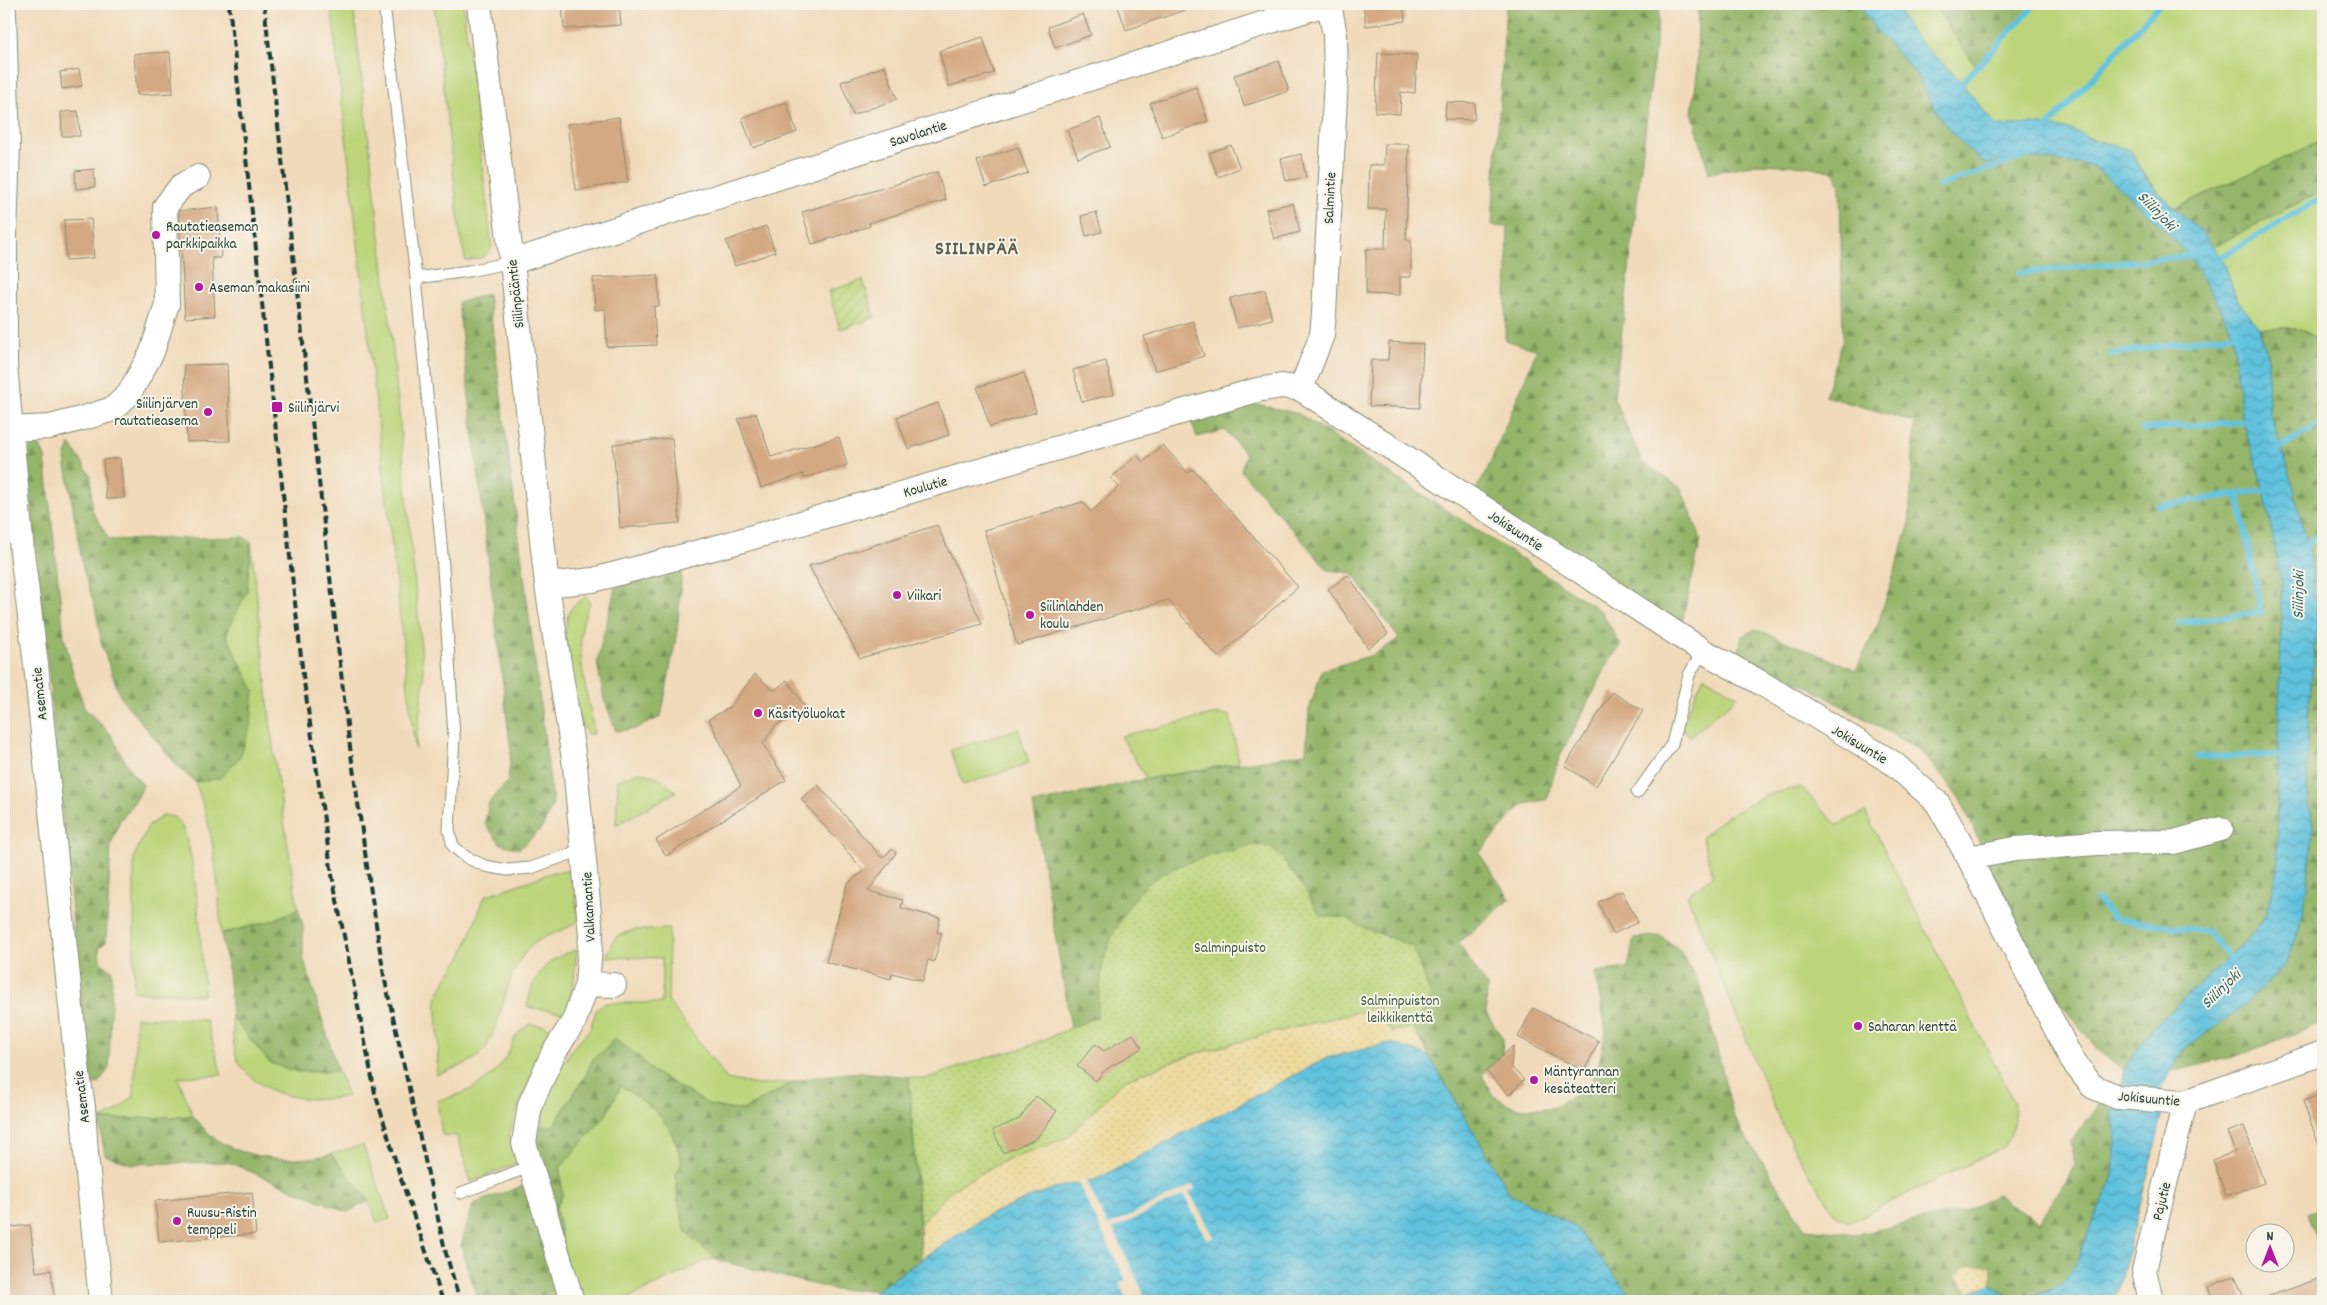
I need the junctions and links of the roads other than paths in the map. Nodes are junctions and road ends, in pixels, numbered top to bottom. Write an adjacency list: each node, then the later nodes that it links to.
1 (384, 4): 9 (lane)
2 (479, 4): 8 (street, Siilinpääntie)
3 (1327, 4): 8 (street, Savolantie); 10 (street, Salmintie)
4 (4, 12): 5 (street, Asematie)
5 (6, 90): 6 (street, Asematie)
6 (6, 146): 11 (street, Asematie)
7 (198, 177): 11 (street)
8 (512, 262): 9 (lane); 12 (street, Siilinpääntie)
9 (416, 278): 16 (lane)
10 (1301, 388): 12 (street, Koulutie); 13 (street, Jokisuuntie)
11 (9, 430): 24 (street, Asematie)
12 (547, 585): 16 (street, Valkamantie)
13 (1703, 651): 14 (lane); 17 (street, Jokisuuntie)
14 (1637, 793)
15 (2221, 829): 17 (street)
16 (584, 849): 18 (street, Valkamantie)
17 (1969, 858): 21 (street, Jokisuuntie)
18 (587, 984): 19 (street); 22 (street, Valkamantie)
19 (614, 985)
20 (2323, 1053): 21 (street, Jokisuuntie)
21 (2176, 1102): 26 (street, Pajutie)
22 (531, 1166): 23 (lane); 25 (street, Valkamantie)
23 (461, 1193)
24 (101, 1301)
25 (572, 1301)
26 (2151, 1301)

